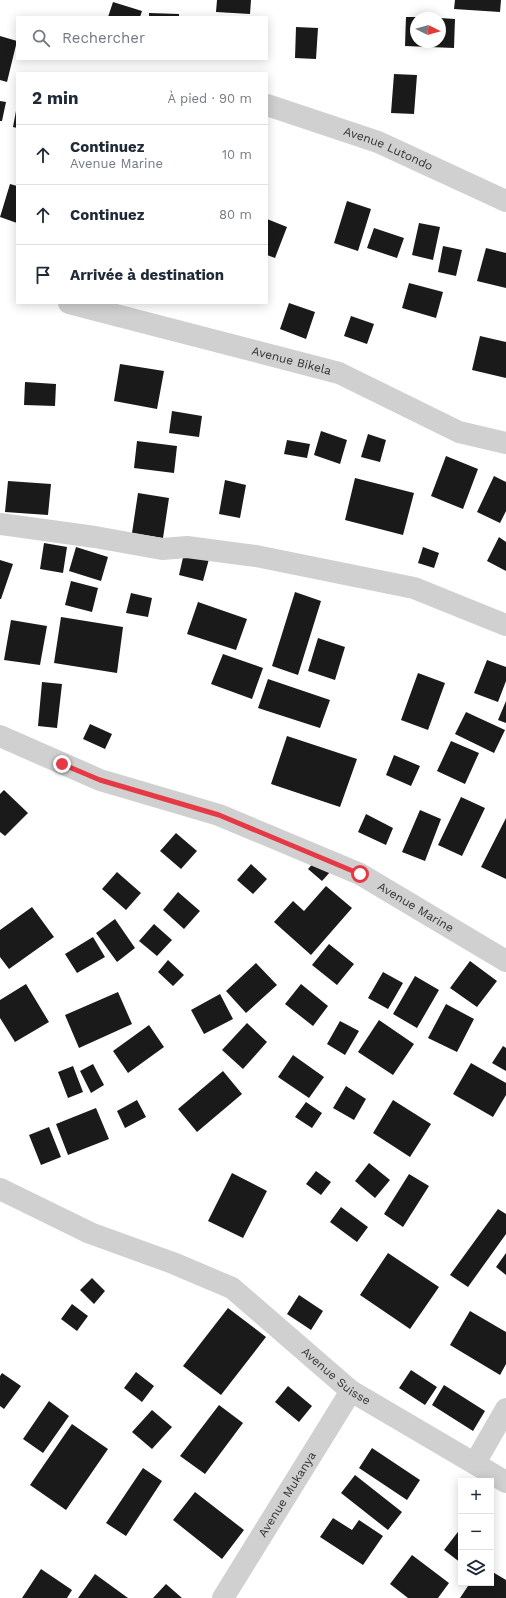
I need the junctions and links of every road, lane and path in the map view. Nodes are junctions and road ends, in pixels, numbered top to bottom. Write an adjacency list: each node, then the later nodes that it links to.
1 (268, 105): 2 (street, Avenue Lutondo)
2 (506, 202)
3 (73, 304): 4 (street, Avenue Bikela)
4 (506, 443)
5 (0, 524): 6 (street)
6 (506, 625)
7 (0, 736): 8 (street, Avenue Marine)
8 (506, 961)
9 (0, 1189): 10 (street, Avenue Suisse)
10 (351, 1390): 12 (street, Avenue Suisse); 14 (street, Avenue Mukanya)
11 (506, 1409): 12 (street)
12 (475, 1463): 13 (street, Avenue Suisse)
13 (506, 1482)
14 (223, 1598)

